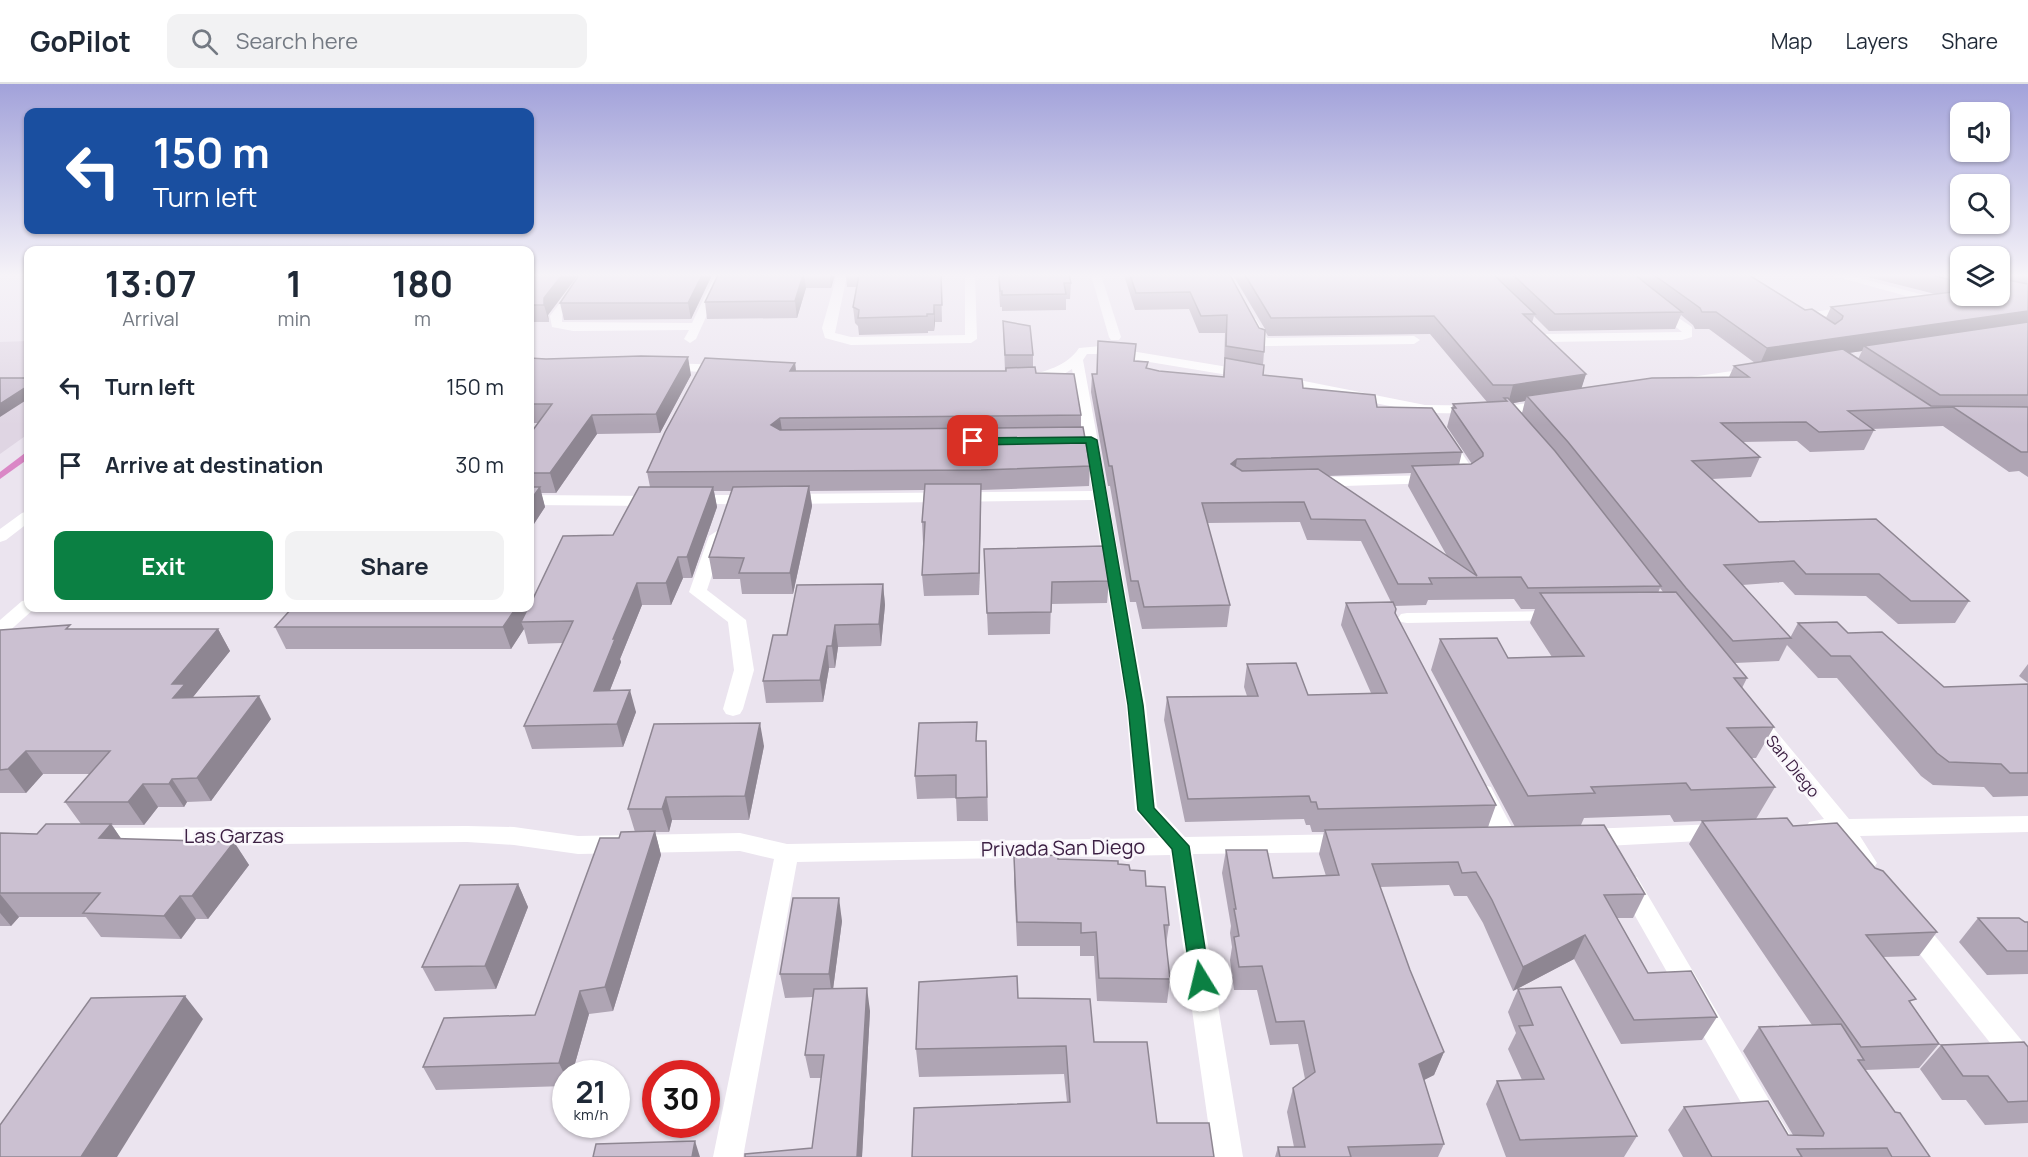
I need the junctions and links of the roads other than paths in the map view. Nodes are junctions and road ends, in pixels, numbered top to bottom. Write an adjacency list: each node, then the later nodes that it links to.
1 (557, 325): 8 (street)
2 (829, 325): 3 (street)
3 (971, 325)
4 (1111, 325): 10 (street)
5 (1254, 325): 12 (street)
6 (1681, 325): 13 (street)
7 (1812, 325): 9 (street)
8 (696, 326): 11 (street)
9 (1818, 329)
10 (1115, 337)
11 (690, 339)
12 (1414, 340)
13 (1561, 353)
14 (1077, 360): 19 (street); 19 (street); 23 (street)
15 (660, 367): 16 (street)
16 (704, 368): 17 (street); 21 (street)
17 (738, 370)
18 (1768, 370): 20 (street)
19 (1079, 379): 27 (street)
20 (1677, 383)
21 (694, 385)
22 (1564, 401): 24 (street)
23 (1425, 409): 24 (street); 26 (street)
24 (1508, 410): 25 (street)
25 (1521, 426)
26 (1298, 483)
27 (1100, 495): 29 (street); 50 (street)
28 (534, 500): 29 (street)
29 (729, 500): 37 (street)
30 (24, 519): 31 (street)
31 (0, 537)
32 (24, 609): 35 (street)
33 (1574, 616): 34 (street)
34 (1407, 618)
35 (0, 630)
36 (1745, 707): 40 (street, San Diego)
37 (733, 709)
38 (1475, 777): 48 (street)
39 (2028, 824): 40 (street)
40 (1843, 827): 41 (street); 52 (street, San Diego)
41 (1797, 829)
42 (1740, 831): 44 (street)
43 (72, 837): 51 (street, Las Garzas)
44 (1602, 837): 46 (street); 55 (street)
45 (1530, 838): 48 (street)
46 (1566, 838)
47 (1483, 839): 48 (street)
48 (1506, 839)
49 (1366, 842): 50 (street, Privada San Diego)
50 (1180, 846): 51 (street, Privada San Diego); 54 (street)
51 (787, 853): 53 (street)
52 (2028, 1069)
53 (728, 1157)
54 (1228, 1157)
55 (1788, 1157)

